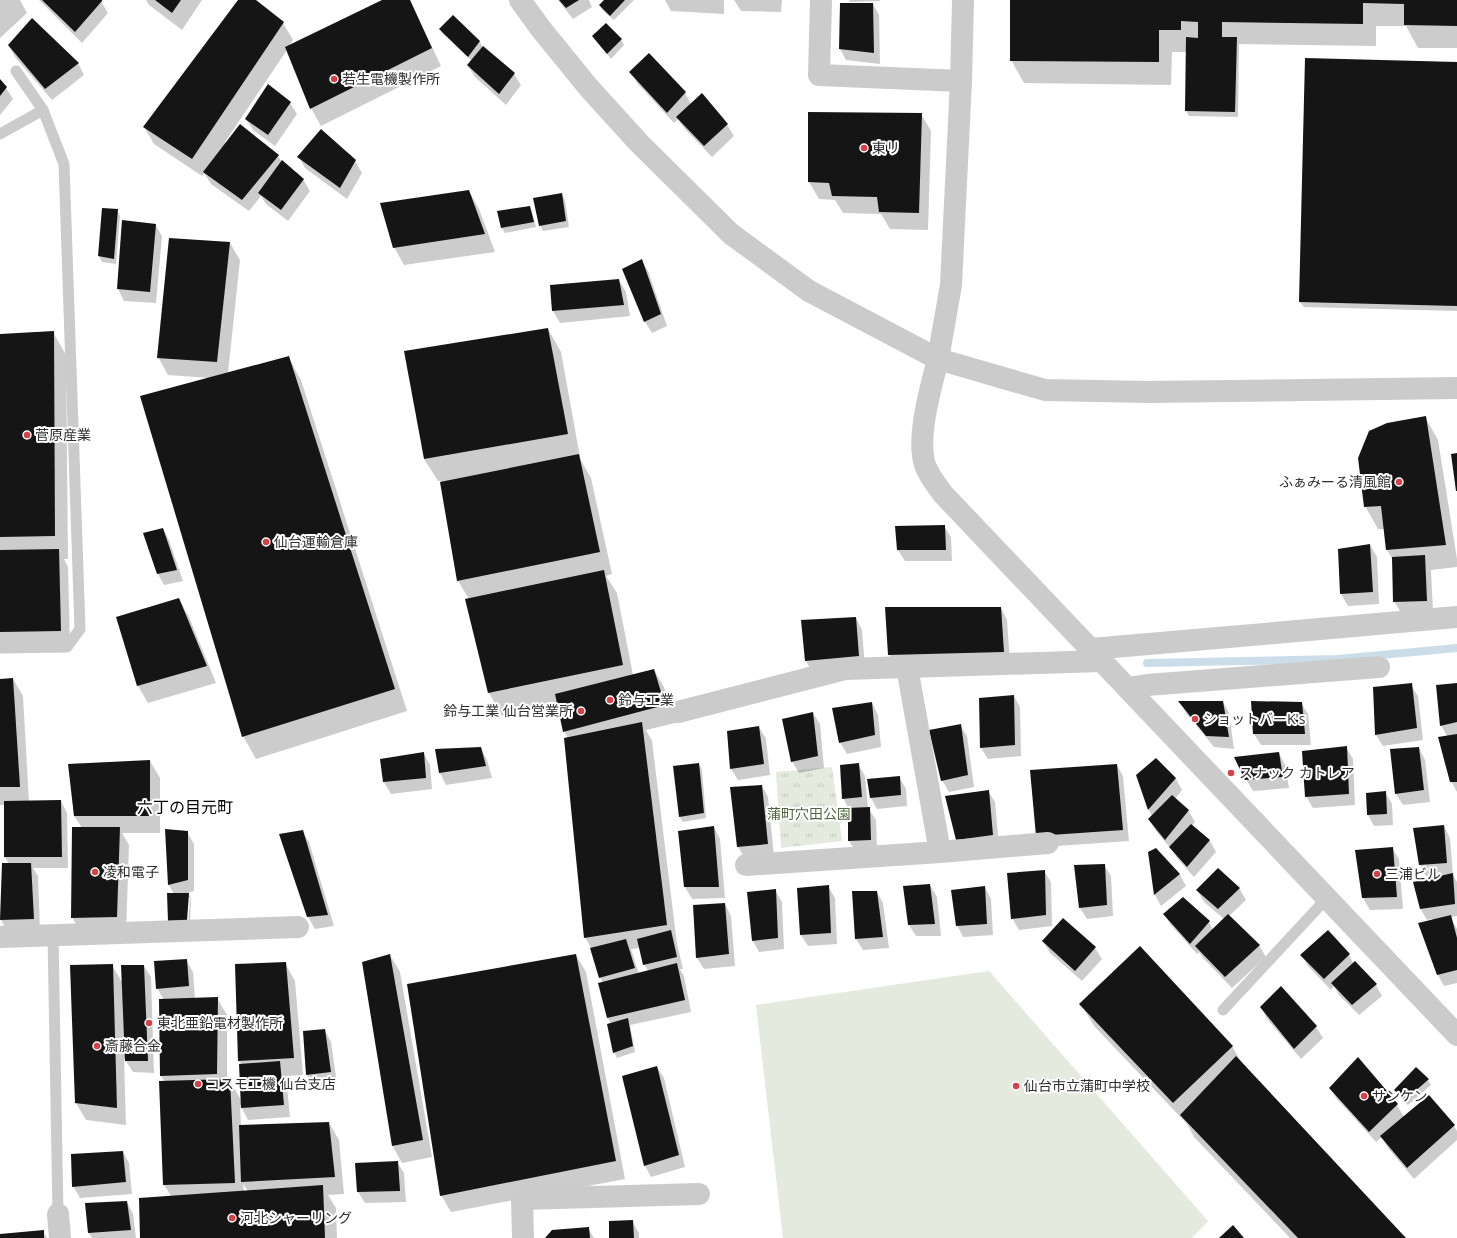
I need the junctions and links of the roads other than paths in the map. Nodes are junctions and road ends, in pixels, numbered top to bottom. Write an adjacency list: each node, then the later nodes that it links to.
1 (520, 0): 8 (street)
2 (821, 0): 5 (street)
3 (963, 0): 5 (street)
4 (16, 71): 6 (lane)
5 (961, 81): 8 (street)
6 (43, 110): 7 (lane); 11 (lane)
7 (0, 134)
8 (938, 358): 9 (street); 12 (street)
9 (1457, 388)
10 (1457, 617): 12 (street)
11 (0, 648)
12 (1096, 655): 13 (street); 15 (street)
13 (907, 667): 16 (street); 18 (street)
14 (1379, 667): 15 (street)
15 (1128, 688): 20 (street)
16 (678, 712)
17 (1048, 843): 18 (street)
18 (940, 852): 19 (street)
19 (746, 865)
20 (1327, 898): 24 (lane); 25 (street)
21 (298, 927): 22 (street)
22 (53, 935): 23 (street); 27 (lane)
23 (0, 937)
24 (1223, 1010)
25 (1457, 1035)
26 (699, 1194): 29 (street)
27 (58, 1214): 28 (street)
28 (60, 1238)
29 (522, 1238)

